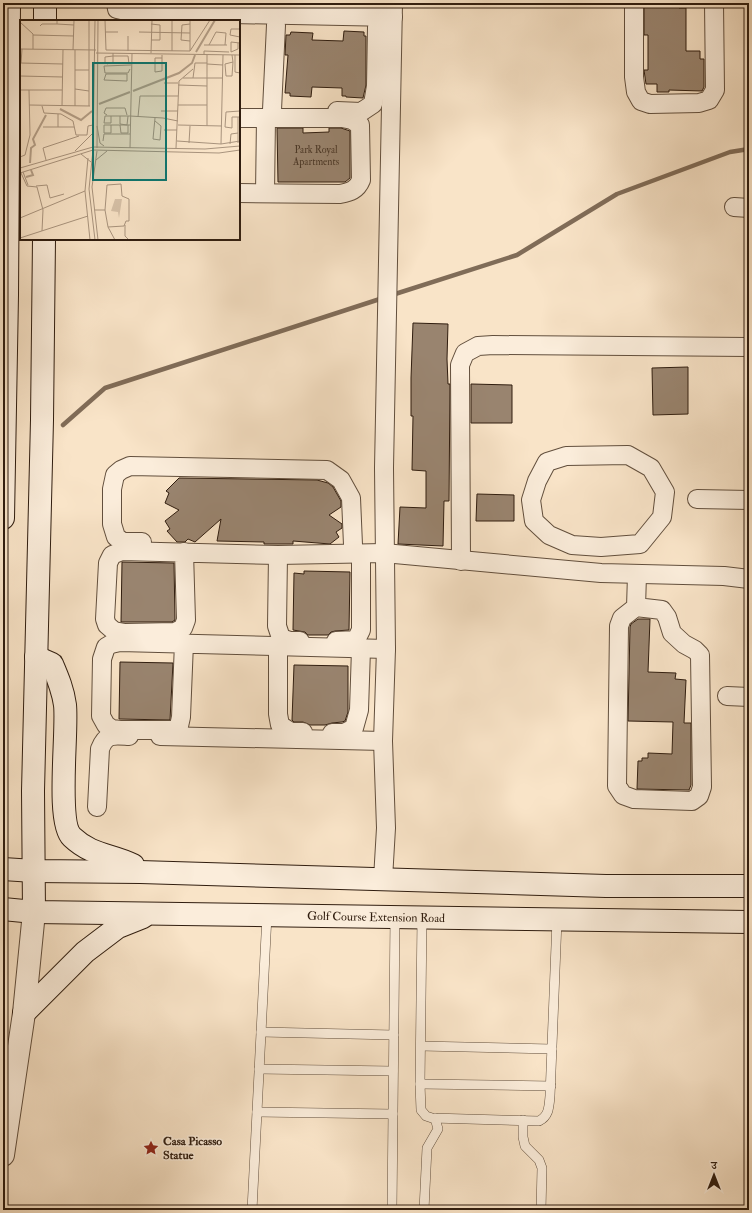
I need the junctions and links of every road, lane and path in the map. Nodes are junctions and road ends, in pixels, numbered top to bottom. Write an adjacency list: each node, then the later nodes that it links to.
1 (9, 3): 20 (main road)
2 (45, 3): 9 (main road)
3 (116, 3): 6 (street)
4 (634, 3): 5 (street)
5 (714, 3)
6 (203, 8): 7 (street)
7 (275, 14): 8 (street); 10 (street); 12 (street)
8 (382, 16): 12 (street); 14 (street)
9 (45, 20)
10 (240, 24)
11 (240, 110): 12 (street)
12 (269, 114): 13 (street); 15 (street); 17 (street)
13 (240, 118)
14 (390, 153): 15 (street); 26 (street)
15 (361, 154): 17 (street)
16 (240, 193): 17 (street)
17 (265, 193)
18 (44, 240): 38 (main road)
19 (749, 347): 29 (street)
20 (4, 447): 23 (main road)
21 (696, 499): 22 (street)
22 (749, 500)
23 (3, 518)
24 (601, 547): 24 (street); 30 (street)
25 (357, 549): 25 (street); 26 (street); 28 (street); 28 (street)
26 (384, 549): 29 (street); 37 (street)
27 (184, 552): 27 (street); 28 (street)
28 (278, 555)
29 (461, 561): 30 (street)
30 (601, 573): 31 (street)
31 (637, 575): 32 (street); 33 (street)
32 (749, 579)
33 (636, 607): 33 (street)
34 (184, 643): 34 (street); 35 (street)
35 (278, 647): 36 (street); 36 (street)
36 (361, 649): 37 (street)
37 (386, 649): 41 (street)
38 (36, 657): 44 (main road); 45 (main road)
39 (727, 696): 40 (street)
40 (749, 697)
41 (384, 741): 42 (street); 46 (street)
42 (97, 807)
43 (3, 869): 44 (main road)
44 (34, 871): 45 (main road); 49 (main road)
45 (140, 872): 46 (main road)
46 (383, 879): 47 (main road)
47 (749, 886)
48 (3, 909): 49 (main road, Golf Course Extension Road)
49 (34, 912): 50 (main road, Golf Course Extension Road); 56 (main road)
50 (150, 914): 51 (main road, Golf Course Extension Road); 56 (main road)
51 (267, 915): 52 (main road, Golf Course Extension Road); 57 (lane)
52 (395, 917): 53 (main road, Golf Course Extension Road); 58 (lane)
53 (422, 918): 54 (main road, Golf Course Extension Road); 59 (lane)
54 (557, 920): 55 (main road, Golf Course Extension Road); 60 (lane)
55 (749, 922)
56 (24, 1012): 69 (main road)
57 (261, 1032): 58 (lane); 61 (lane)
58 (394, 1035): 62 (lane)
59 (420, 1046): 60 (lane); 63 (lane)
60 (552, 1049): 64 (lane)
61 (259, 1069): 62 (lane); 65 (lane)
62 (393, 1071): 66 (lane)
63 (420, 1084): 64 (lane); 67 (lane)
64 (551, 1086): 68 (lane)
65 (257, 1112): 66 (lane); 70 (lane)
66 (393, 1114): 71 (lane)
67 (435, 1118): 68 (lane); 72 (lane)
68 (523, 1120): 73 (lane)
69 (3, 1155)
70 (252, 1210)
71 (392, 1210)
72 (424, 1210)
73 (541, 1210)

